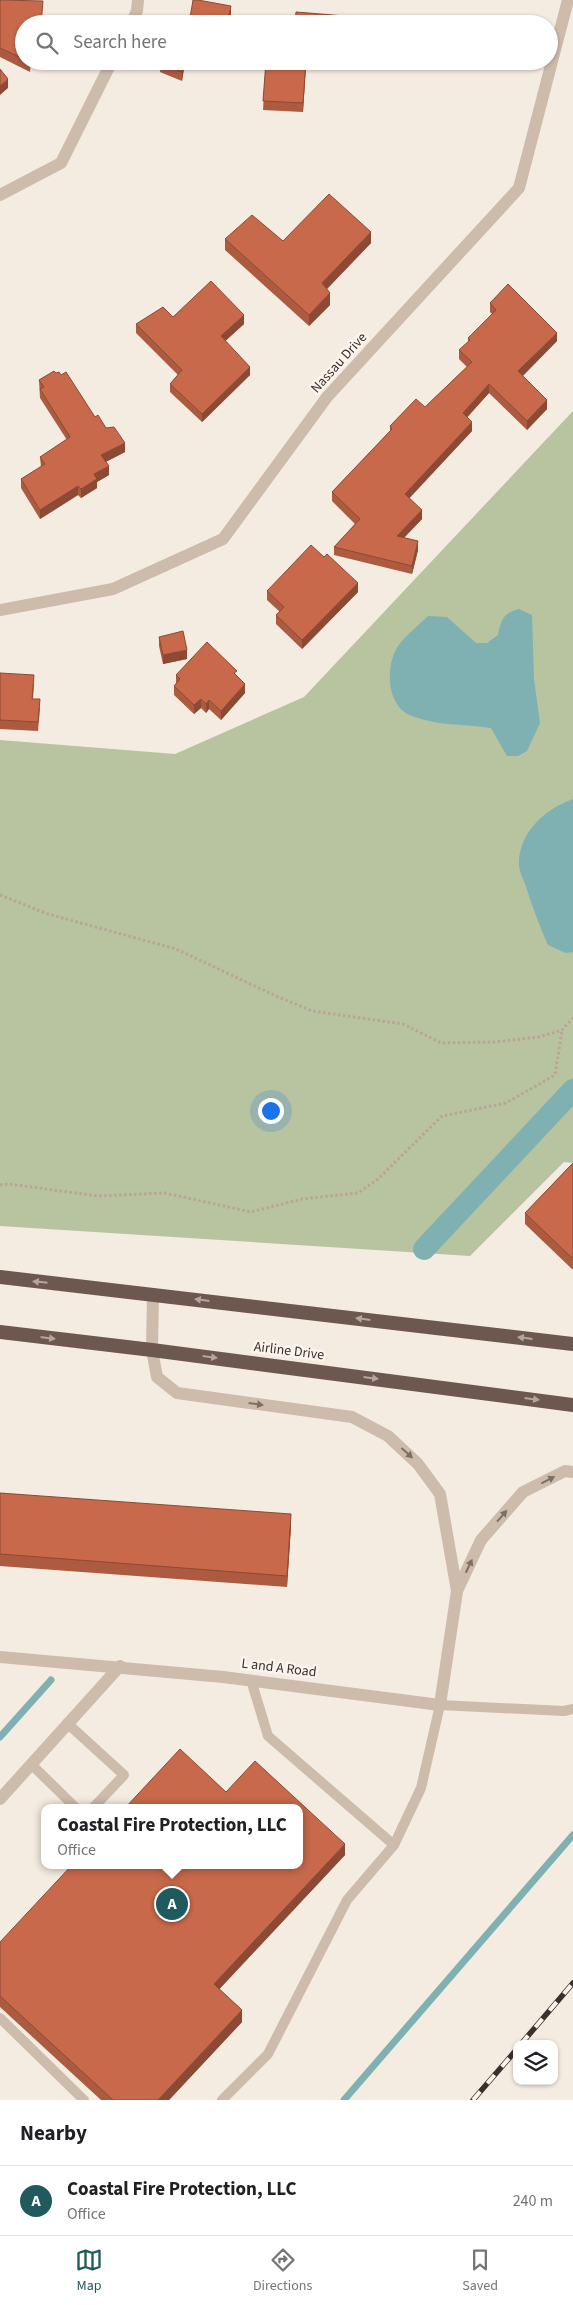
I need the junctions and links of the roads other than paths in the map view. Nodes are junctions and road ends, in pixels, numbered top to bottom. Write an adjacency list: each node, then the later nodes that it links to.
1 (138, 0): 3 (street)
2 (568, 0): 4 (street, Nassau Drive)
3 (136, 15)
4 (558, 38)
5 (108, 70): 7 (street)
6 (550, 70): 8 (street, Nassau Drive)
7 (0, 195)
8 (0, 610)
9 (0, 1277): 10 (highway, one-way to 9)
10 (153, 1294): 12 (highway, one-way to 10); 13 (street)
11 (0, 1332): 13 (highway, Airline Drive, one-way to 13)
12 (573, 1344)
13 (152, 1350): 14 (highway, Airline Drive, one-way to 14); 16 (street, one-way to 16)
14 (573, 1405)
15 (573, 1472): 16 (street, one-way to 15)
16 (457, 1591): 20 (street)
17 (0, 1657): 18 (street, L and A Road)
18 (120, 1666): 19 (street, L and A Road); 22 (street)
19 (251, 1680): 20 (street, L and A Road); 27 (lane)
20 (440, 1705): 21 (lane); 27 (lane)
21 (573, 1709)
22 (67, 1723): 23 (street); 26 (lane)
23 (31, 1764): 24 (street); 25 (lane)
24 (0, 1799)
25 (72, 1804)
26 (97, 1804)
27 (394, 1845): 30 (lane)
28 (0, 2018): 29 (lane)
29 (84, 2100)
30 (222, 2100)

